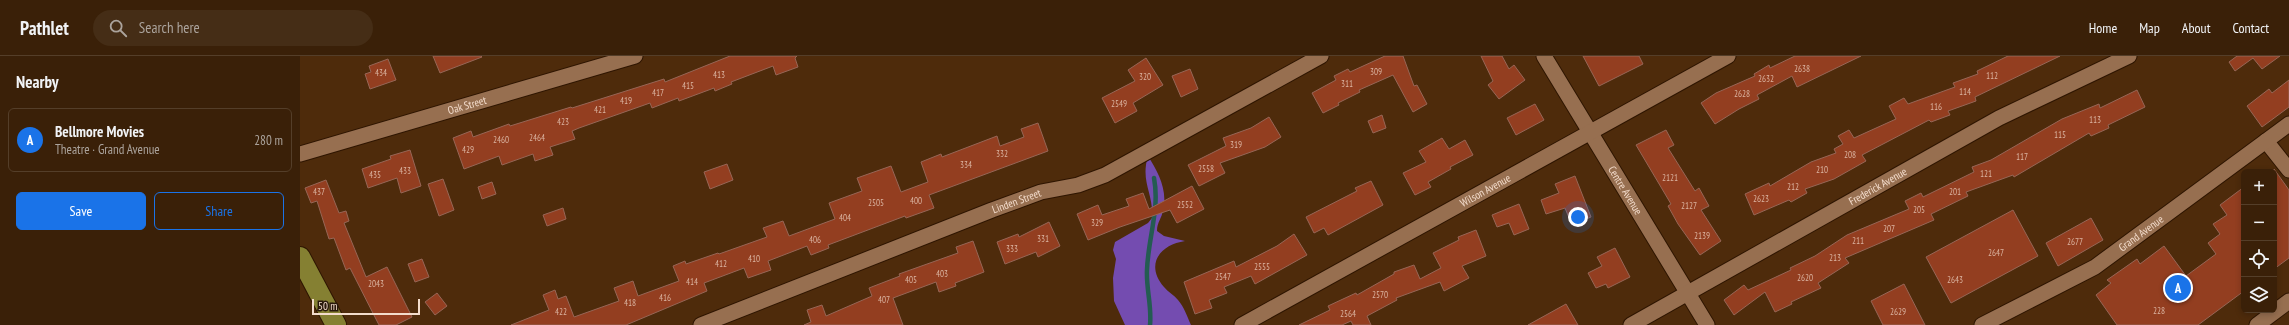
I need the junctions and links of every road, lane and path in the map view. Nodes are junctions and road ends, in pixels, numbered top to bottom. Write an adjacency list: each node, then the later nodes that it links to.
1 (634, 56): 9 (street, Oak Street)
2 (1321, 56): 15 (street, Linden Street)
3 (1544, 56): 7 (street, Centre Avenue)
4 (1728, 56): 7 (street, Wilson Avenue)
5 (2129, 56): 12 (street, Frederick Avenue)
6 (2289, 124): 8 (street, Grand Avenue)
7 (1590, 132): 12 (street, Centre Avenue); 16 (street, Wilson Avenue)
8 (2266, 140): 10 (street); 19 (street, Grand Avenue)
9 (300, 154)
10 (2289, 170)
11 (300, 257): 14 (main road)
12 (1688, 293): 17 (street, Frederick Avenue); 18 (street, Centre Avenue)
13 (2289, 301): 20 (street)
14 (336, 325)
15 (701, 325)
16 (1242, 325)
17 (1631, 325)
18 (1708, 325)
19 (1982, 325)
20 (2257, 325)

